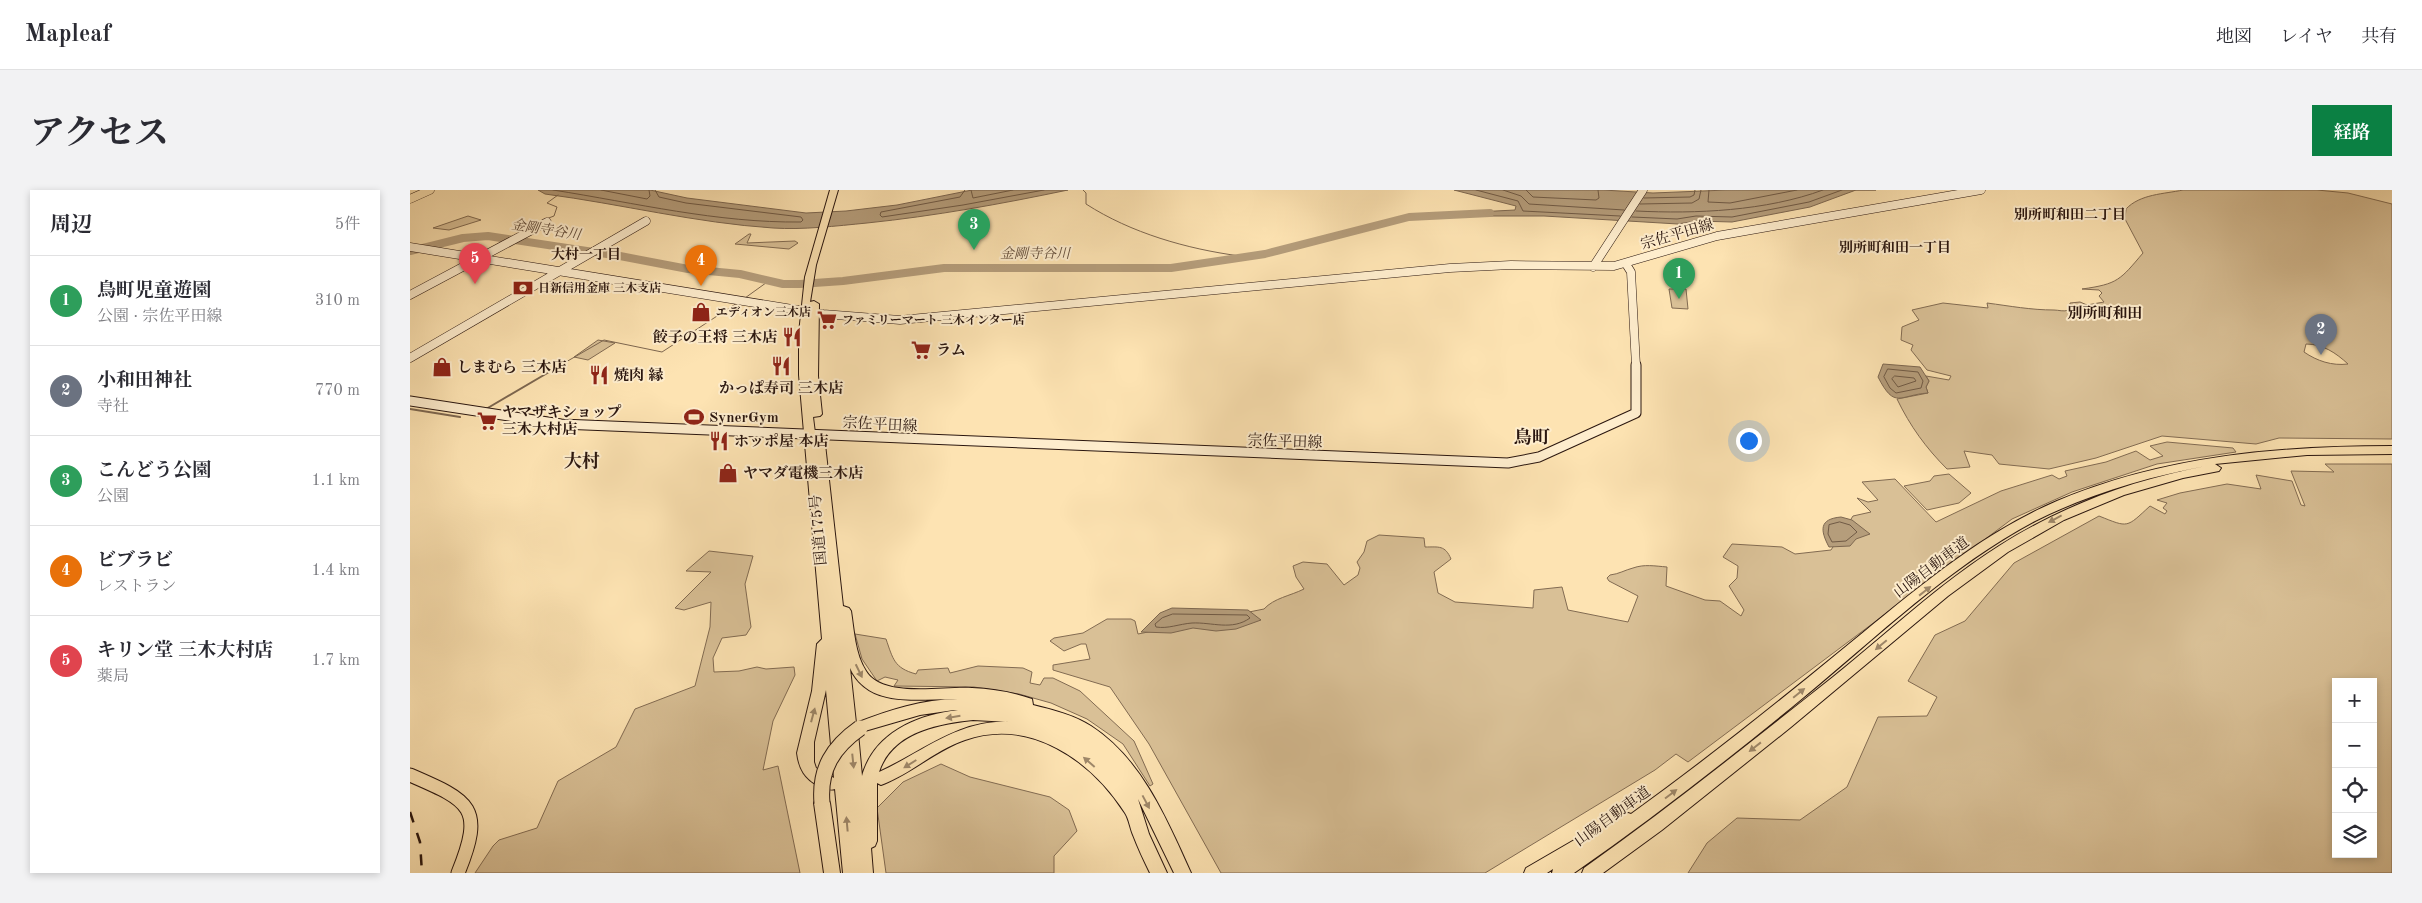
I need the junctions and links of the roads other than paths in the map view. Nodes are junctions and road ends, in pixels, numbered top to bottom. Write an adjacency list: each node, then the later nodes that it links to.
1 (430, 190): 6 (main road)
2 (834, 190): 9 (highway, 国道175号)
3 (840, 190): 9 (highway, 国道175号)
4 (1643, 190): 13 (street)
5 (1982, 190): 12 (street, 宗佐平田線)
6 (410, 199)
7 (646, 221): 14 (street)
8 (547, 222): 11 (street)
9 (825, 230): 16 (highway, 国道175号)
10 (413, 247): 11 (street)
11 (482, 257): 14 (street); 15 (street)
12 (1626, 264): 13 (street); 19 (street, 宗佐平田線)
13 (1593, 267): 16 (street)
14 (564, 270): 16 (street); 17 (street)
15 (410, 295)
16 (809, 311): 19 (highway, 国道175号)
17 (410, 358)
18 (410, 401): 19 (street, 宗佐平田線)
19 (814, 435): 22 (highway, 国道175号)
20 (2392, 450): 30 (highway, 山陽自動車道, one-way to 20)
21 (2392, 457): 28 (highway, 山陽自動車道, one-way to 28)
22 (829, 566): 23 (highway, 国道175号); 24 (highway, one-way to 24); 34 (highway, 国道175号, one-way to 34)
23 (828, 625): 27 (highway, one-way to 23); 33 (highway, 国道175号, one-way to 23)
24 (1062, 718): 32 (highway, bridge); 37 (highway, one-way to 37)
25 (410, 775): 31 (main road)
26 (881, 778): 29 (highway, one-way to 26)
27 (831, 784)
28 (1708, 784): 40 (highway, 山陽自動車道); 41 (highway)
29 (1133, 811): 35 (highway, one-way to 35); 36 (highway)
30 (1642, 815): 38 (highway); 39 (highway, 山陽自動車道)
31 (458, 873)
32 (832, 873)
33 (851, 873)
34 (865, 873)
35 (872, 873)
36 (1159, 873)
37 (1183, 873)
38 (1532, 873)
39 (1560, 873)
40 (1590, 873)
41 (1603, 873)

